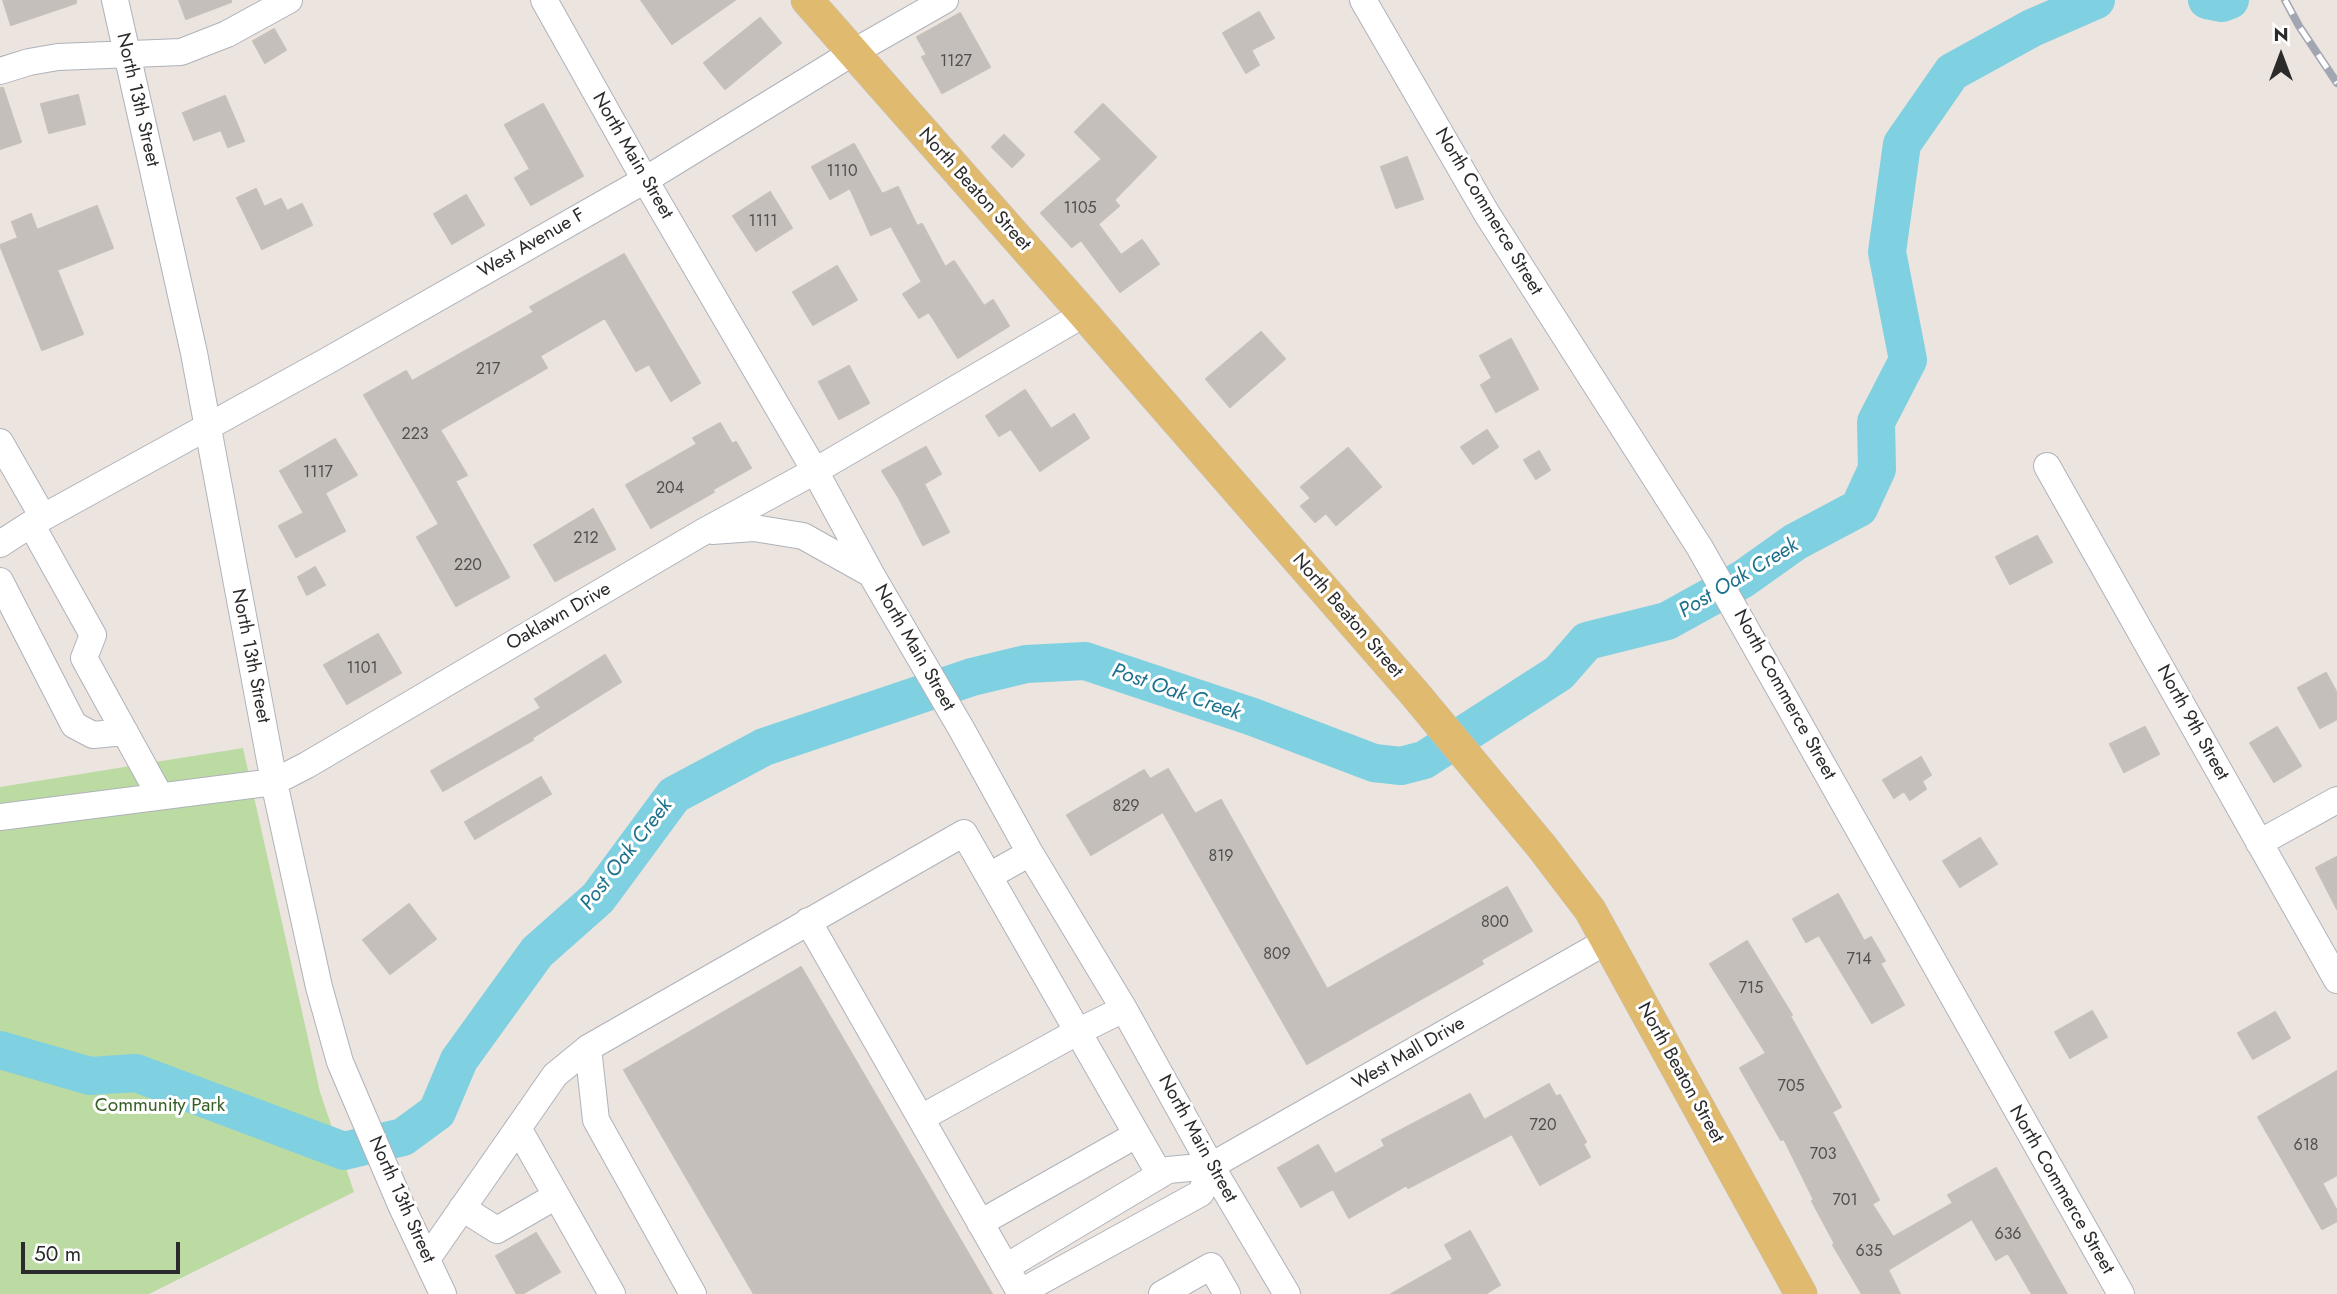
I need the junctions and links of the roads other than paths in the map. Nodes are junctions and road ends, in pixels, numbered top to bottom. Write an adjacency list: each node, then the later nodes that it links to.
1 (115, 0): 8 (street, North 13th Street)
2 (289, 0): 8 (street)
3 (544, 0): 10 (street, North Main Street)
4 (807, 0): 7 (main road, North Beaton Street)
5 (945, 0): 7 (street, West Avenue F)
6 (1363, 0): 53 (street, North Commerce Street)
7 (852, 53): 10 (street, West Avenue F); 11 (main road, North Beaton Street)
8 (127, 54): 9 (street); 12 (street, North 13th Street)
9 (0, 71)
10 (645, 180): 12 (street, West Avenue F); 15 (street, North Main Street)
11 (1084, 314): 15 (street, Oaklawn Drive); 30 (main road, North Beaton Street)
12 (207, 425): 16 (street, West Avenue F); 22 (street, North 13th Street)
13 (0, 442): 16 (street)
14 (2047, 467): 26 (street, North 9th Street)
15 (815, 471): 17 (street, Oaklawn Drive); 19 (street, North Main Street)
16 (37, 521): 18 (street, West Avenue F); 21 (street)
17 (704, 532): 19 (street); 22 (street, Oaklawn Drive)
18 (0, 544)
19 (871, 574): 27 (street, North Main Street)
20 (0, 582): 21 (street)
21 (125, 732): 23 (street)
22 (274, 782): 23 (street, Oaklawn Drive); 43 (street, North 13th Street)
23 (160, 796): 25 (street, Oaklawn Drive)
24 (2337, 800): 26 (street)
25 (0, 817)
26 (2259, 843): 31 (street, North 9th Street)
27 (1030, 853): 28 (street); 32 (street, North Main Street)
28 (989, 876): 29 (street); 33 (street)
29 (808, 921): 34 (street); 35 (street)
30 (1607, 941): 38 (street, West Mall Drive); 52 (main road, North Beaton Street)
31 (2337, 980)
32 (1125, 1009): 33 (street); 38 (street, North Main Street)
33 (1077, 1032): 35 (street); 37 (street)
34 (588, 1048): 36 (street); 48 (street)
35 (921, 1118): 42 (street)
36 (518, 1128): 40 (street); 41 (street)
37 (1136, 1135): 39 (street); 42 (street)
38 (1211, 1166): 39 (street); 45 (street); 51 (street, North Main Street)
39 (1160, 1175): 44 (street)
40 (556, 1196): 41 (street); 47 (street)
41 (462, 1208): 43 (street)
42 (980, 1223): 44 (street)
43 (426, 1258): 46 (street, North 13th Street)
44 (1006, 1267): 45 (street)
45 (1021, 1293)
46 (443, 1294)
47 (612, 1294)
48 (693, 1294)
49 (1162, 1294): 50 (street)
50 (1227, 1294)
51 (1287, 1294)
52 (1801, 1294)
53 (2121, 1294)

